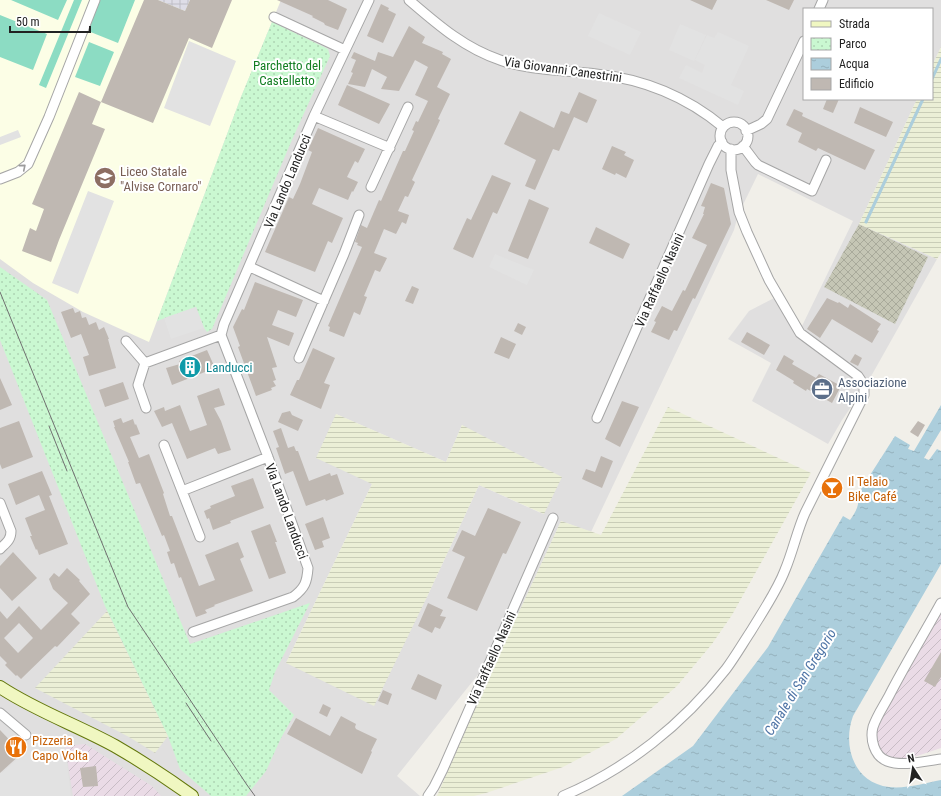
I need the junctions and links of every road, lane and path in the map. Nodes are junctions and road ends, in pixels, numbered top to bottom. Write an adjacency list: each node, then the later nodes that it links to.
1 (95, 0): 16 (street, one-way to 1)
2 (369, 0): 6 (street, Via Lando Landucci)
3 (409, 0): 9 (street, Via Giovanni Canestrini)
4 (274, 17): 6 (street)
5 (803, 43): 10 (street)
6 (345, 50): 8 (street, Via Lando Landucci)
7 (408, 107): 13 (street)
8 (314, 116): 13 (street); 19 (street, Via Lando Landucci)
9 (723, 127): 10 (street); 11 (street)
10 (746, 131): 12 (street)
11 (722, 142): 14 (street); 26 (street, Via Raffaello Nasini)
12 (743, 146): 14 (street); 15 (street)
13 (390, 148): 17 (street)
14 (731, 150): 42 (street)
15 (826, 160)
16 (0, 180)
17 (371, 187)
18 (359, 216): 20 (street)
19 (250, 267): 20 (street); 21 (street, Via Lando Landucci)
20 (324, 301): 23 (street)
21 (221, 335): 24 (street); 28 (street, Via Lando Landucci)
22 (126, 341): 24 (street)
23 (299, 358)
24 (144, 363): 25 (street)
25 (146, 408)
26 (597, 418)
27 (164, 445): 29 (street)
28 (268, 457): 29 (street, Via Lando Landucci); 35 (street, Via Lando Landucci)
29 (182, 491): 32 (street)
30 (0, 503): 33 (street)
31 (553, 518): 41 (street, Via Raffaello Nasini)
32 (200, 537)
33 (0, 549)
34 (941, 603): 39 (street)
35 (193, 632)
36 (0, 687): 40 (main road)
37 (0, 713): 38 (street)
38 (26, 735)
39 (941, 759)
40 (192, 796)
41 (428, 796)
42 (563, 796)

